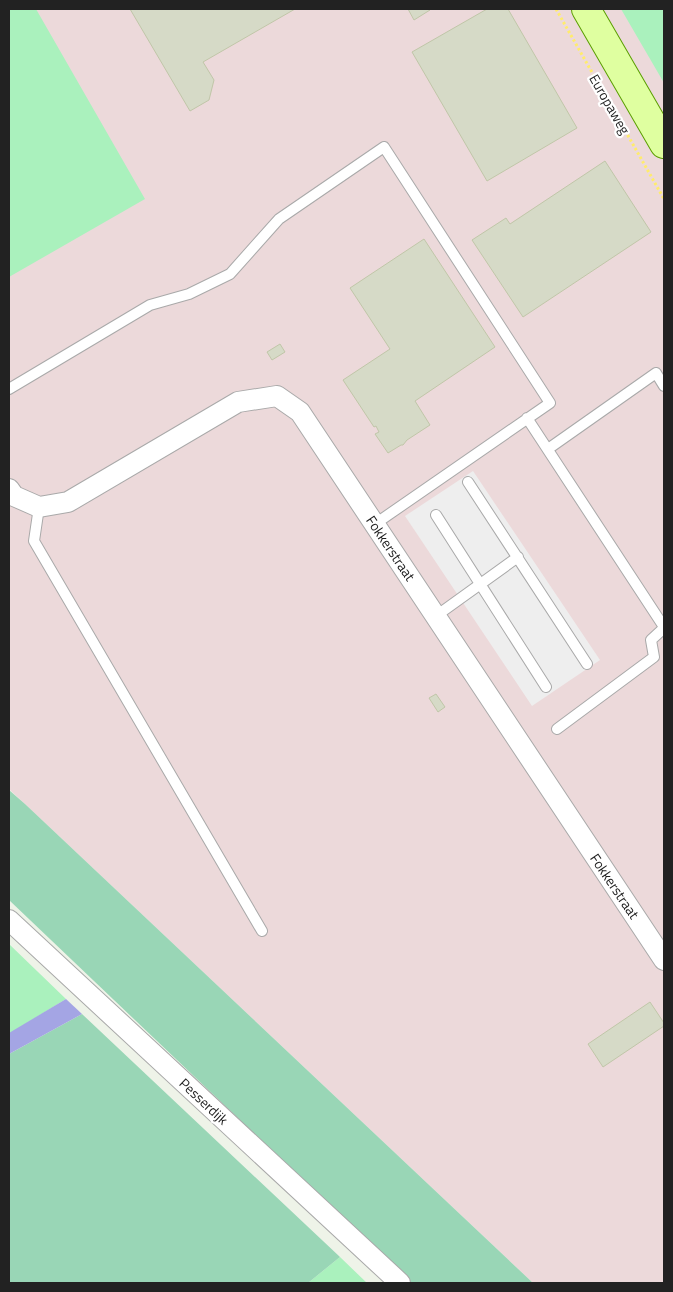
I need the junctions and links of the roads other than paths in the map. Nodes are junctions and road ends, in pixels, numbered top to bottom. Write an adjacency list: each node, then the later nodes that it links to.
1 (586, 9): 2 (main road, Europaweg)
2 (658, 128)
3 (664, 386): 6 (lane)
4 (9, 389): 5 (lane)
5 (527, 418): 6 (lane); 11 (lane)
6 (548, 449): 15 (lane)
7 (468, 482): 12 (lane)
8 (9, 489): 9 (street)
9 (38, 507): 11 (street, Fokkerstraat); 20 (lane)
10 (436, 515): 13 (lane)
11 (375, 524): 14 (street, Fokkerstraat)
12 (518, 557): 13 (lane); 16 (lane)
13 (480, 584): 14 (lane); 17 (lane)
14 (436, 616): 21 (street, Fokkerstraat)
15 (664, 628): 18 (lane)
16 (587, 664)
17 (546, 687)
18 (557, 729)
19 (9, 920): 22 (street, Pesserdijk)
20 (262, 930)
21 (664, 960)
22 (400, 1283)

